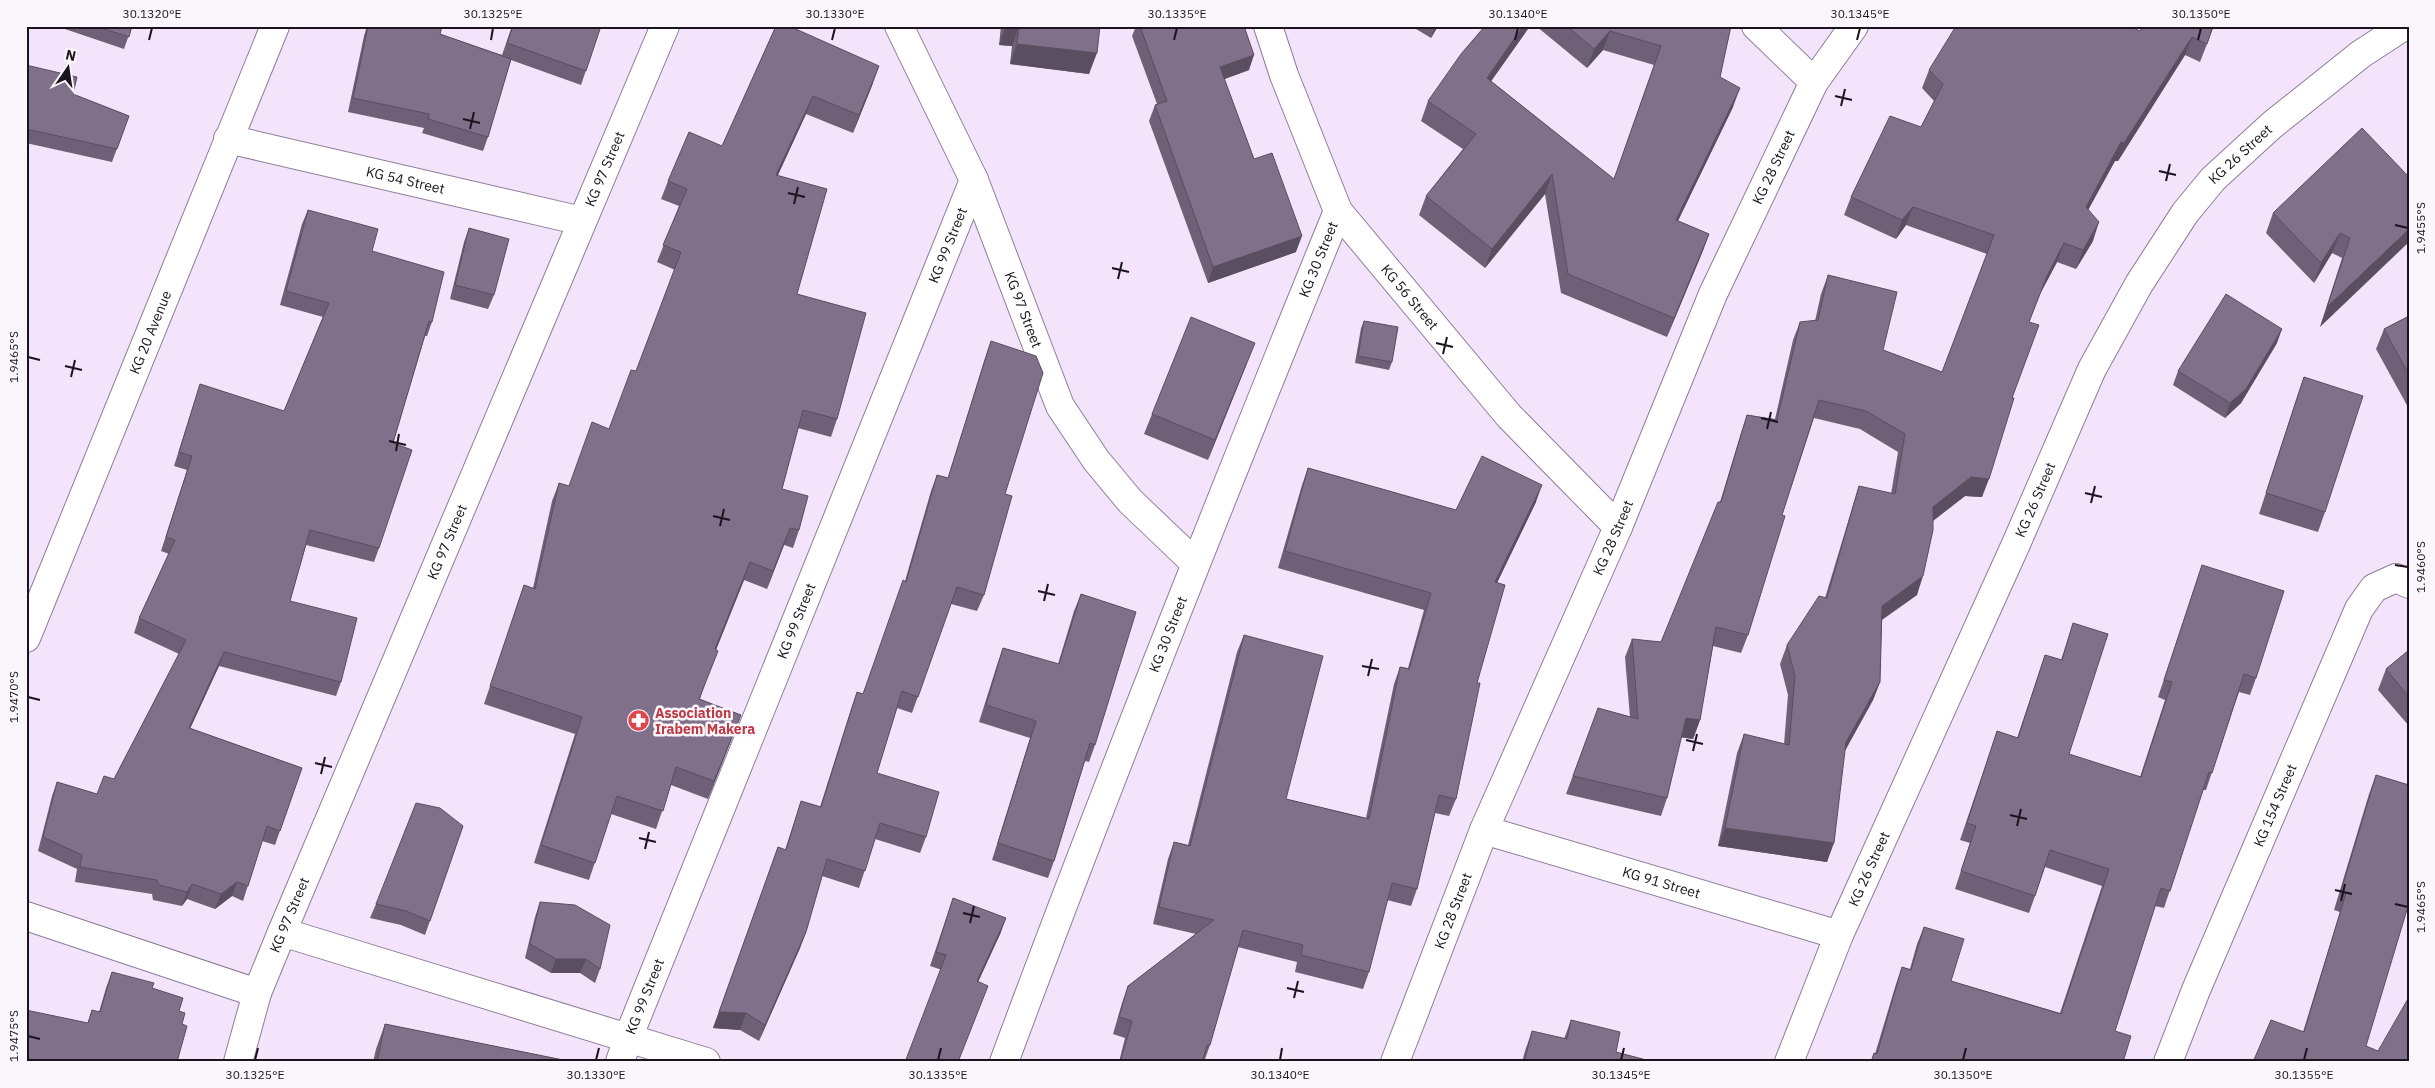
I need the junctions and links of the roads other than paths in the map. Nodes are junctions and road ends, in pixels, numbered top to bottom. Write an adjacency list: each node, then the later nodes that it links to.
1 (275, 26): 9 (street, KG 20 Avenue)
2 (665, 26): 12 (street, KG 97 Street)
3 (899, 26): 10 (street, KG 97 Street)
4 (1268, 26): 11 (street, KG 56 Street)
5 (1756, 26): 8 (street)
6 (1854, 26): 8 (street, KG 28 Street)
7 (2404, 26): 21 (street, KG 26 Street)
8 (1814, 82): 13 (street, KG 28 Street)
9 (228, 139): 12 (street, KG 54 Street); 16 (street, KG 20 Avenue)
10 (974, 180): 14 (street, KG 97 Street); 23 (street, KG 99 Street)
11 (1338, 211): 13 (street, KG 56 Street); 14 (street, KG 30 Street)
12 (582, 222): 20 (street, KG 97 Street)
13 (1618, 527): 18 (street, KG 28 Street)
14 (1195, 562): 26 (street, KG 30 Street)
15 (2409, 584): 29 (street, KG 154 Street)
16 (34, 597): 17 (street, KG 20 Avenue)
17 (26, 638)
18 (1484, 830): 21 (street, KG 91 Street); 27 (street, KG 28 Street)
19 (26, 916): 22 (street)
20 (282, 932): 22 (street, KG 97 Street); 23 (street)
21 (1839, 935): 28 (street, KG 26 Street)
22 (257, 993): 24 (street, KG 97 Street)
23 (624, 1050): 25 (street)
24 (238, 1062)
25 (706, 1062)
26 (1004, 1062)
27 (1395, 1062)
28 (1789, 1062)
29 (2168, 1062)

